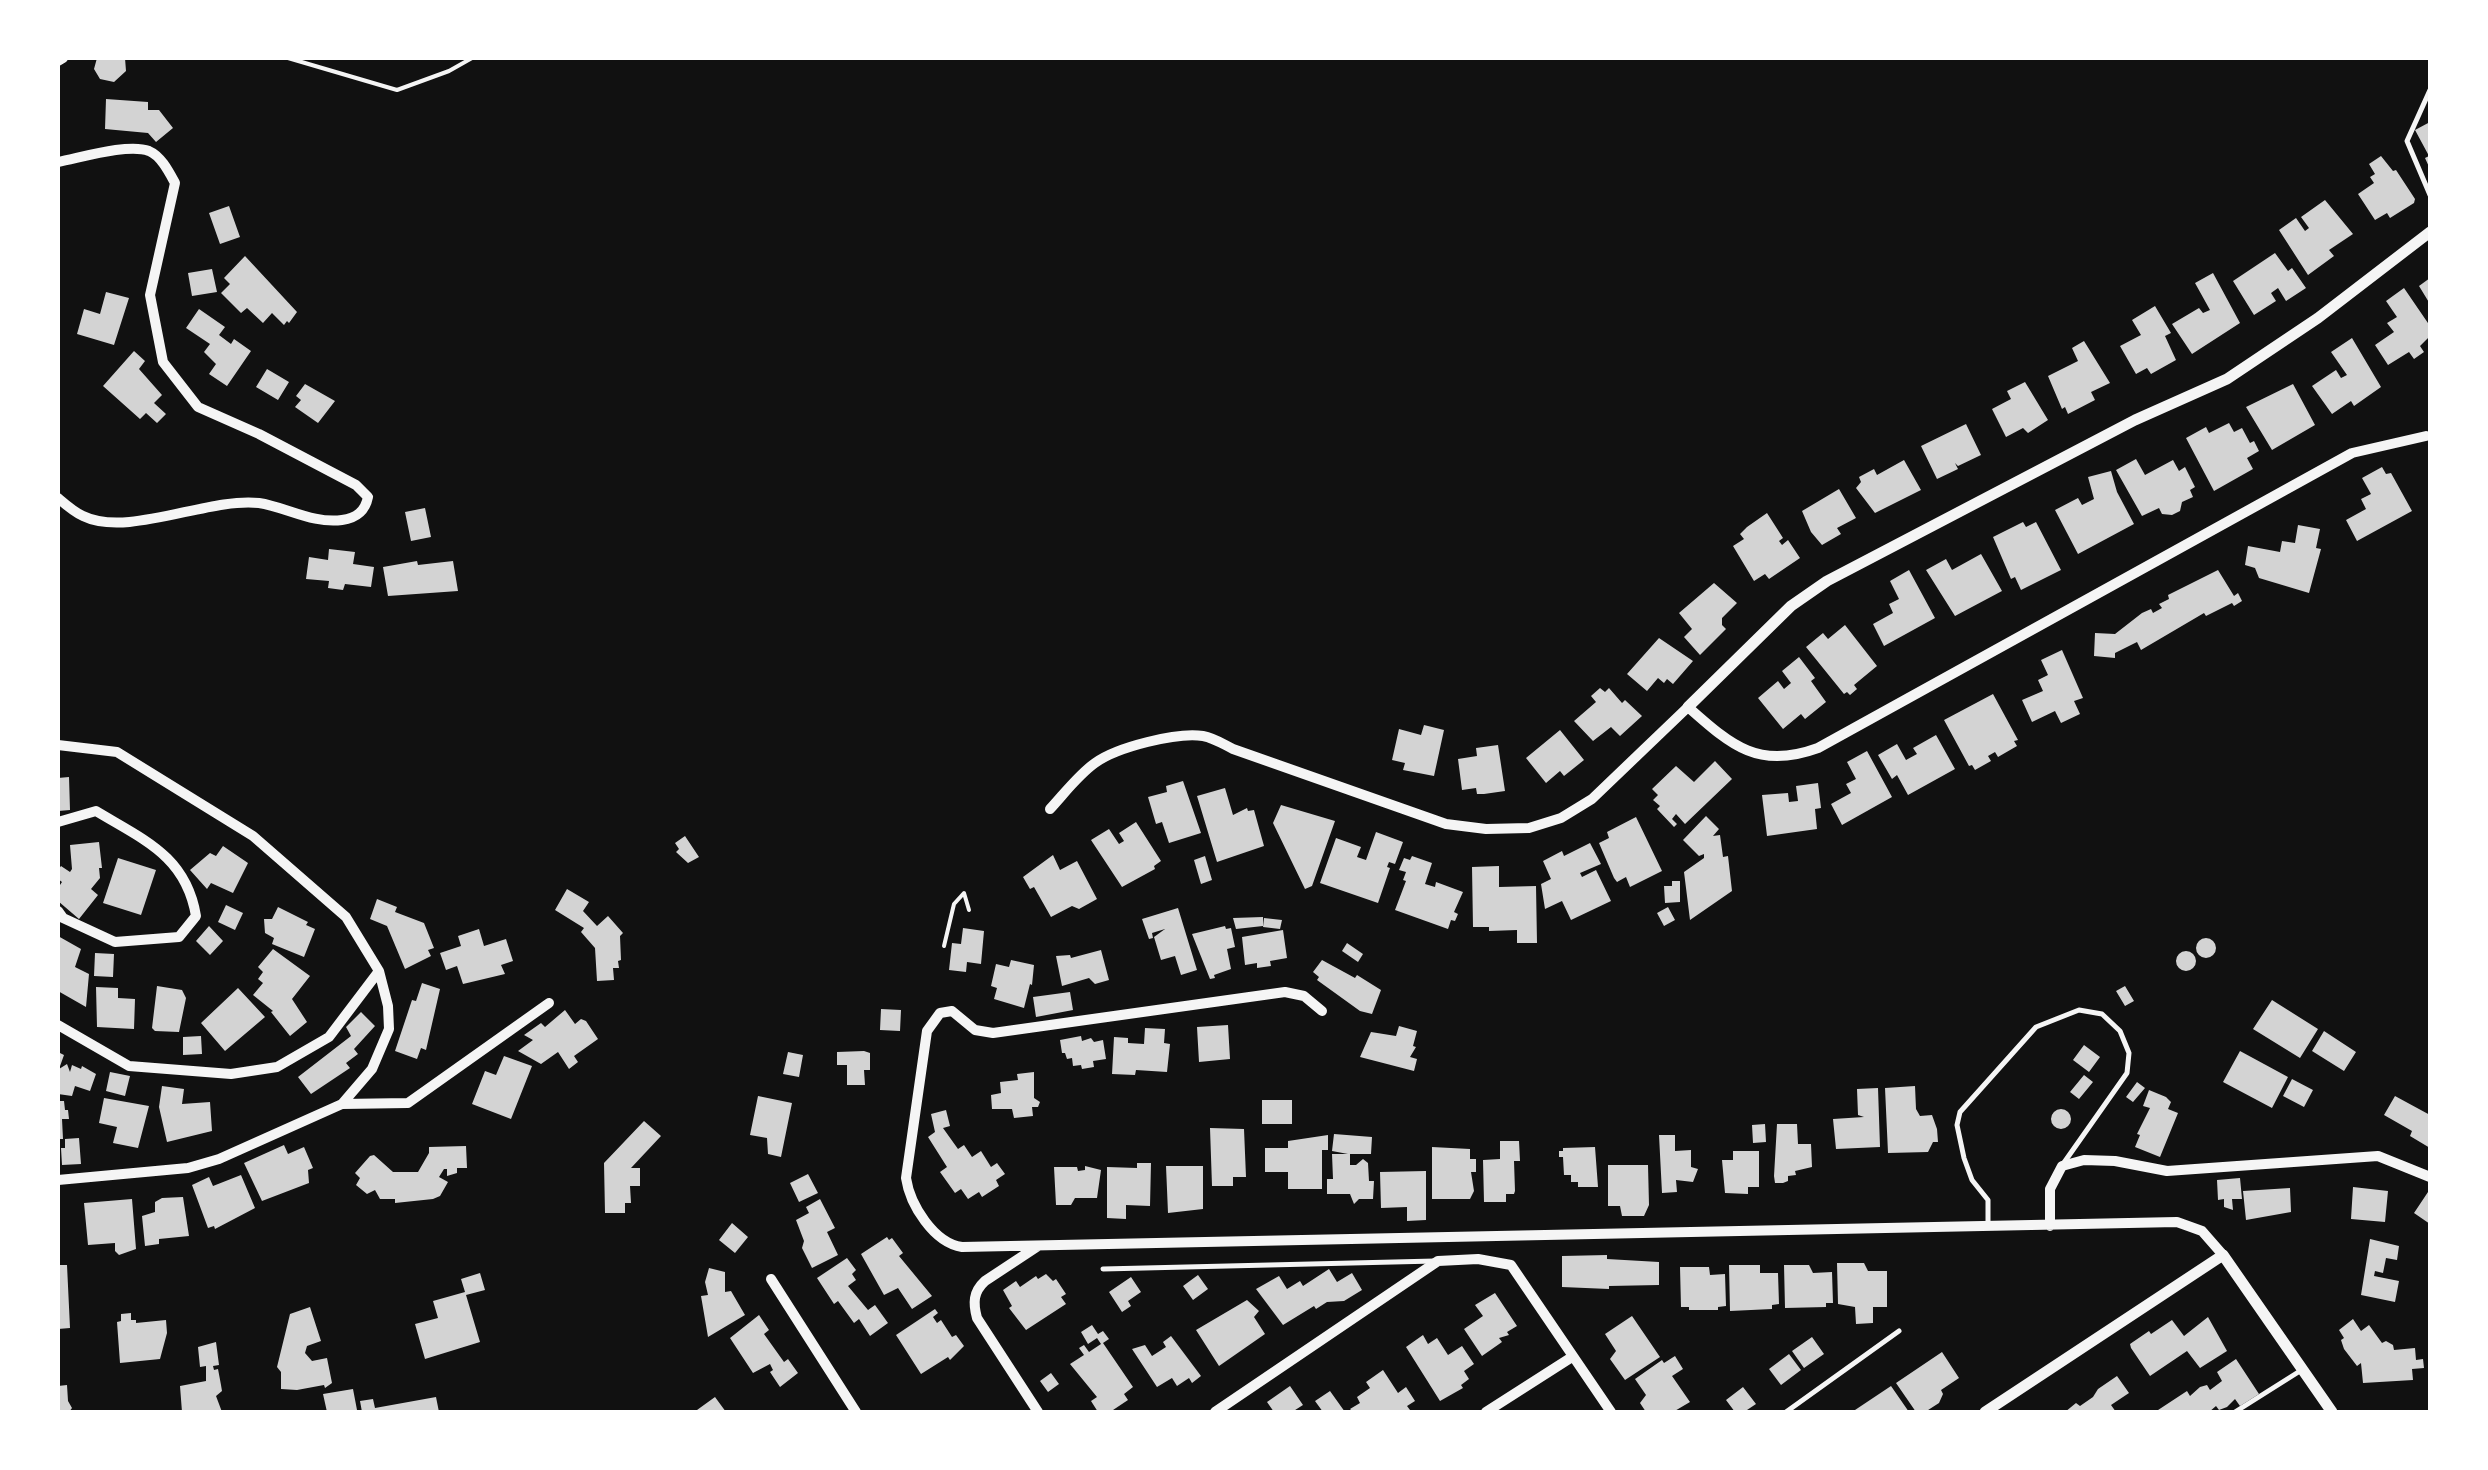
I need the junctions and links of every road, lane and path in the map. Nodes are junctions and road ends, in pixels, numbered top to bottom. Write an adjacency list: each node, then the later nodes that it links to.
1 (288, 58): 2 (path)
2 (472, 58)
3 (2430, 90): 5 (lane)
4 (58, 162): 8 (street)
5 (2430, 194)
6 (2430, 232): 9 (street)
7 (2426, 436): 9 (street)
8 (58, 498)
9 (1688, 707): 11 (street)
10 (58, 745): 16 (street)
11 (1050, 809)
12 (58, 822): 14 (street)
13 (969, 910): 15 (path)
14 (58, 911)
15 (944, 946)
16 (380, 971): 19 (street); 20 (street)
17 (549, 1003): 20 (street)
18 (1322, 1011): 26 (street)
19 (58, 1025)
20 (342, 1104): 23 (street)
21 (2062, 1166): 22 (street); 24 (street); 25 (lane)
22 (2430, 1177)
23 (58, 1180)
24 (2050, 1226): 25 (street); 27 (street)
25 (1988, 1227): 26 (street)
26 (1039, 1245): 35 (street)
27 (2223, 1254): 33 (street); 40 (street)
28 (1438, 1261): 29 (lane); 32 (street); 36 (street)
29 (1103, 1269)
30 (771, 1279): 34 (street)
31 (1900, 1331): 39 (lane)
32 (1572, 1357): 37 (street); 38 (street)
33 (2303, 1370): 41 (lane); 42 (street)
34 (856, 1412)
35 (1038, 1412)
36 (1215, 1412)
37 (1486, 1412)
38 (1611, 1412)
39 (1786, 1412)
40 (1985, 1412)
41 (2235, 1412)
42 (2332, 1412)

